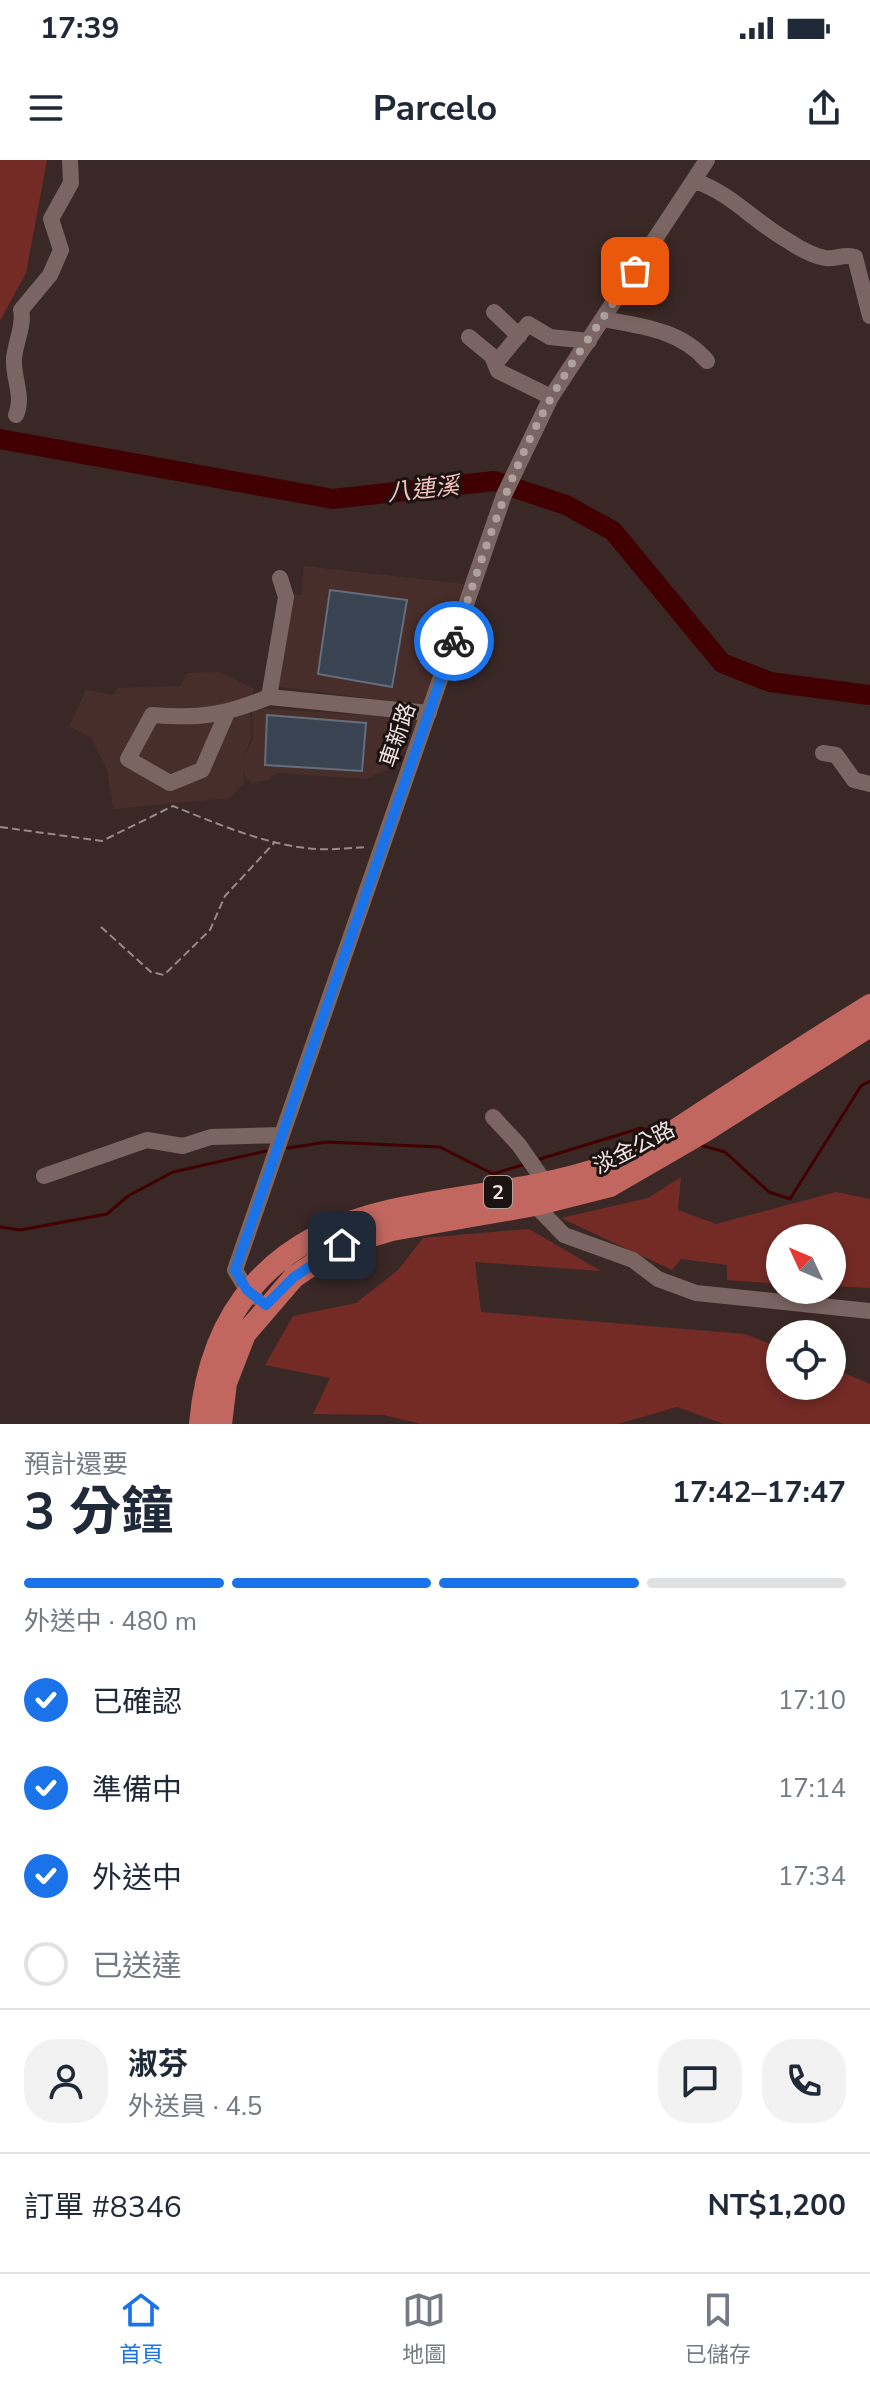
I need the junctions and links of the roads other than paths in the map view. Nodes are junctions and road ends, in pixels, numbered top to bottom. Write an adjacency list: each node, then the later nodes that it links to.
1 (70, 160): 13 (street)
2 (707, 160): 3 (street, 車新路)
3 (695, 181): 5 (street); 6 (street, 車新路)
4 (494, 312): 7 (street)
5 (870, 316)
6 (603, 319): 9 (street, 車新路); 10 (street)
7 (519, 336): 9 (street); 11 (street)
8 (469, 337): 11 (street)
9 (589, 341): 12 (street, 車新路)
10 (707, 361)
11 (495, 364): 12 (street)
12 (551, 397): 16 (street, 車新路)
13 (16, 415)
14 (280, 578): 15 (street)
15 (269, 697): 16 (street); 17 (street)
16 (429, 713): 23 (street, 車新路)
17 (226, 715): 17 (street)
18 (823, 753): 19 (street)
19 (870, 784)
20 (870, 1005): 25 (main road, 淡金公路 / 2)
21 (870, 1026): 26 (main road, 淡金公路 / 2)
22 (493, 1117): 25 (street)
23 (276, 1151): 24 (street); 27 (street, 車新路)
24 (44, 1176)
25 (544, 1181): 27 (main road, 淡金公路 / 2)
26 (535, 1205): 28 (main road, 淡金公路 / 2); 29 (street)
27 (247, 1290): 28 (street); 30 (main road, 淡金公路 / 2)
28 (266, 1305): 31 (main road, 淡金公路 / 2)
29 (870, 1311)
30 (200, 1424)
31 (221, 1424)

